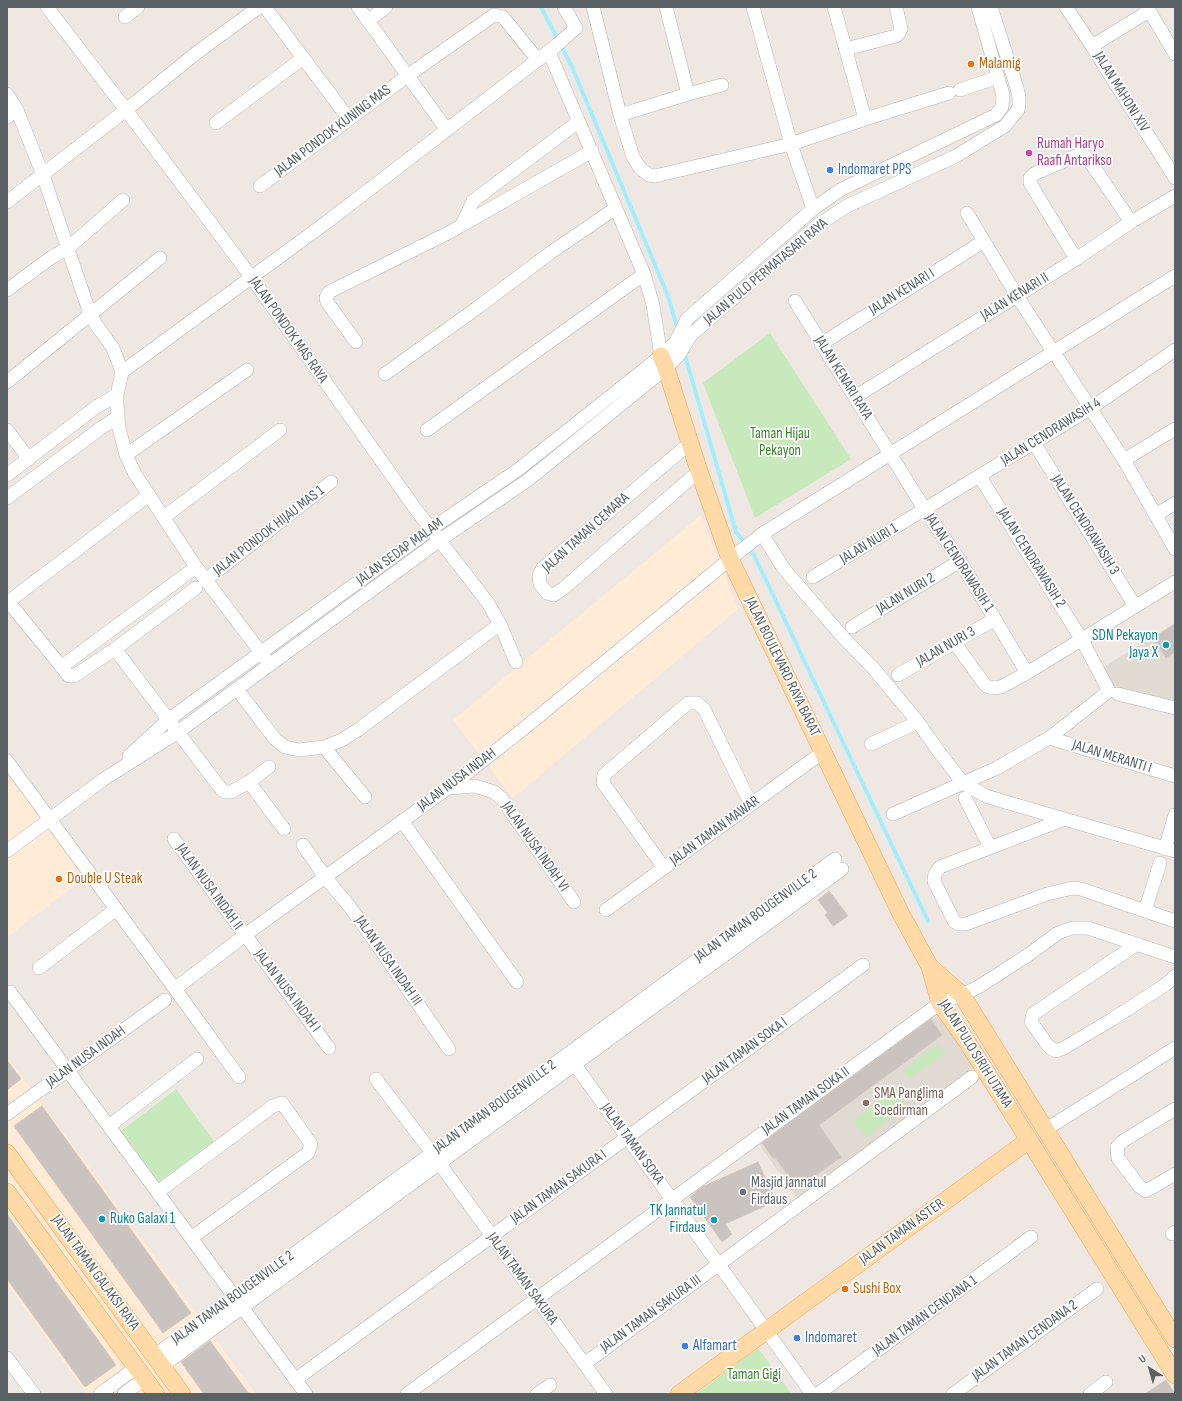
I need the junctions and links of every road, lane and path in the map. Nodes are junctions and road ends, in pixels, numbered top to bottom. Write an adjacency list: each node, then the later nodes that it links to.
1 (47, 7): 30 (street, JALAN PONDOK MAS RAYA)
2 (138, 7): 17 (street)
3 (259, 7): 30 (street)
4 (265, 7): 23 (street)
5 (358, 7): 18 (street)
6 (386, 7): 18 (street)
7 (564, 7): 20 (street)
8 (593, 7): 32 (street)
9 (666, 7): 29 (street)
10 (753, 7): 38 (street)
11 (834, 7): 21 (street)
12 (896, 7): 21 (street)
13 (978, 7): 26 (street, JALAN PULO PERMATASARI RAYA)
14 (991, 7): 42 (street, JALAN PULO PERMATASARI RAYA)
15 (1066, 7): 19 (street, JALAN MAHONI XIV)
16 (1148, 9): 19 (street); 22 (street)
17 (125, 17)
18 (368, 21): 25 (street)
19 (1092, 46): 43 (street, JALAN MAHONI XIV)
20 (553, 48): 24 (street); 35 (street)
21 (846, 49): 34 (street)
22 (1175, 54)
23 (303, 58): 33 (street); 36 (street)
24 (538, 60): 25 (street, JALAN PONDOK KUNING MAS); 37 (street)
25 (407, 76): 33 (street, JALAN PONDOK KUNING MAS); 37 (street)
26 (998, 77): 34 (street); 40 (street, JALAN PULO PERMATASARI RAYA)
27 (722, 85): 29 (street)
28 (7, 94): 31 (street)
29 (688, 94): 32 (street)
30 (126, 110): 41 (street); 59 (street, JALAN PONDOK MAS RAYA)
31 (12, 113): 41 (street)
32 (620, 115): 38 (street)
33 (350, 119): 44 (street, JALAN PONDOK KUNING MAS)
34 (865, 119): 38 (street)
35 (578, 122): 39 (street); 52 (street)
36 (216, 123)
37 (447, 130): 59 (street)
38 (791, 144): 49 (street)
39 (592, 151): 48 (street); 52 (street)
40 (903, 161): 42 (street); 49 (street, JALAN PULO PERMATASARI RAYA)
41 (43, 175): 47 (street); 54 (street)
42 (909, 177): 65 (street, JALAN PULO PERMATASARI RAYA)
43 (1175, 178)
44 (260, 186)
45 (1175, 196): 51 (street, JALAN KENARI II)
46 (123, 200): 54 (street)
47 (7, 202)
48 (616, 208): 57 (street); 73 (street)
49 (813, 209): 64 (street, JALAN PULO PERMATASARI RAYA)
50 (967, 213): 53 (street)
51 (1131, 222): 56 (street, JALAN KENARI II); 56 (street)
52 (462, 224): 66 (street)
53 (984, 241): 61 (street); 67 (street, JALAN KENARI I)
54 (68, 248): 60 (street); 63 (street)
55 (160, 258): 63 (street)
56 (1076, 258): 61 (street, JALAN KENARI II)
57 (644, 274): 70 (street); 82 (street)
58 (1175, 276): 69 (street, JALAN NUSA INDAH)
59 (252, 278): 72 (street); 99 (street, JALAN PONDOK MAS RAYA)
60 (7, 290)
61 (1017, 296): 69 (street); 76 (street, JALAN KENARI II)
62 (795, 301): 67 (street, JALAN KENARI RAYA)
63 (90, 314): 72 (street); 74 (street)
64 (688, 318): 70 (street, JALAN SEDAP MALAM)
65 (691, 335): 70 (street, JALAN SEDAP MALAM)
66 (356, 342)
67 (821, 344): 76 (street, JALAN KENARI RAYA)
68 (1175, 350): 77 (street, JALAN CENDRAWASIH 4)
69 (1056, 356): 77 (street); 85 (street, JALAN NUSA INDAH)
70 (664, 362): 83 (main road, JALAN BOULEVARD RAYA BARAT); 99 (street, JALAN SEDAP MALAM); 101 (street, JALAN SEDAP MALAM)
71 (247, 370): 86 (street)
72 (122, 372): 75 (street)
73 (385, 374)
74 (7, 382)
75 (117, 395): 78 (street); 87 (street)
76 (855, 397): 85 (street, JALAN KENARI RAYA)
77 (1091, 408): 84 (street, JALAN CENDRAWASIH 4); 88 (street)
78 (118, 417): 86 (street); 94 (street)
79 (1175, 428): 88 (street)
80 (7, 430): 87 (street)
81 (280, 430): 98 (street)
82 (427, 430)
83 (690, 443): 89 (main road, JALAN BOULEVARD RAYA BARAT); 89 (street, JALAN TAMAN CEMARA)
84 (1034, 443): 91 (street, JALAN CENDRAWASIH 4); 111 (street, JALAN CENDRAWASIH 3)
85 (891, 454): 96 (street, JALAN CENDRAWASIH 1); 100 (street, JALAN NUSA INDAH)
86 (126, 455): 93 (street)
87 (29, 459): 90 (street)
88 (1124, 460): 97 (street)
89 (699, 471): 103 (main road, JALAN BOULEVARD RAYA BARAT)
90 (7, 475)
91 (980, 476): 96 (street, JALAN CENDRAWASIH 4); 115 (street, JALAN CENDRAWASIH 2)
92 (331, 482): 107 (street, JALAN PONDOK HIJAU MAS 1)
93 (148, 494): 98 (street); 110 (street)
94 (7, 498)
95 (1175, 503): 97 (street)
96 (925, 510): 104 (street, JALAN CENDRAWASIH 1); 106 (street, JALAN NURI 1)
97 (1156, 515): 102 (street)
98 (164, 517): 105 (street)
99 (431, 529): 101 (street, JALAN PONDOK MAS RAYA); 118 (street, JALAN SEDAP MALAM)
100 (758, 537): 103 (street, JALAN NUSA INDAH); 128 (street)
101 (440, 540): 113 (street, JALAN PONDOK MAS RAYA); 120 (street, JALAN SEDAP MALAM)
102 (1175, 549)
103 (734, 556): 133 (main road, JALAN BOULEVARD RAYA BARAT); 140 (street, JALAN NUSA INDAH)
104 (960, 562): 112 (street, JALAN CENDRAWASIH 1); 114 (street, JALAN NURI 2)
105 (196, 567): 107 (street); 121 (street)
106 (813, 578)
107 (207, 579): 118 (street)
108 (1175, 582): 111 (street)
109 (196, 588): 117 (street)
110 (8, 601): 121 (street)
111 (1135, 606): 115 (street)
112 (995, 619): 116 (street, JALAN NURI 3); 122 (street, JALAN CENDRAWASIH 1)
113 (500, 624): 119 (street, JALAN PONDOK MAS RAYA); 132 (street)
114 (852, 628)
115 (1082, 640): 122 (street); 130 (street, JALAN CENDRAWASIH 2)
116 (954, 642): 122 (street); 123 (street, JALAN NURI 3)
117 (115, 649): 121 (street); 127 (street)
118 (260, 652): 120 (street); 127 (street, JALAN SEDAP MALAM)
119 (516, 662)
120 (270, 665): 129 (street, JALAN SEDAP MALAM)
121 (61, 667)
122 (1027, 673)
123 (898, 675)
124 (1118, 694): 126 (street)
125 (243, 697): 132 (street)
126 (1175, 708)
127 (168, 720): 129 (street); 137 (street, JALAN SEDAP MALAM)
128 (918, 722): 131 (street); 139 (street)
129 (178, 732): 137 (street, JALAN SEDAP MALAM); 138 (street)
130 (1049, 738): 136 (street, JALAN MERANTI I); 139 (street)
131 (871, 744)
132 (324, 746): 141 (street)
133 (823, 752): 143 (street, JALAN TAMAN MAWAR); 168 (main road, JALAN BOULEVARD RAYA BARAT)
134 (7, 761): 146 (street)
135 (269, 767): 138 (street)
136 (1175, 776)
137 (104, 779): 146 (street, JALAN SEDAP MALAM)
138 (249, 782): 149 (street)
139 (964, 783): 144 (street); 147 (street)
140 (448, 788): 148 (street, JALAN NUSA INDAH); 159 (street, JALAN NUSA INDAH VI)
141 (365, 797)
142 (965, 798): 152 (street)
143 (751, 804): 157 (street, JALAN TAMAN MAWAR); 157 (street)
144 (893, 814)
145 (1175, 815): 153 (street)
146 (49, 819): 154 (street, JALAN SEDAP MALAM); 160 (street)
147 (1065, 819): 152 (street); 153 (street)
148 (402, 822): 158 (street, JALAN NUSA INDAH); 171 (street)
149 (284, 829)
150 (174, 839): 164 (street, JALAN NUSA INDAH II)
151 (303, 845): 158 (street, JALAN NUSA INDAH III)
152 (990, 847): 162 (street)
153 (1170, 850)
154 (7, 851)
155 (1160, 863): 162 (street)
156 (838, 864): 181 (street, JALAN TAMAN BOUGENVILLE 2)
157 (664, 868): 161 (street, JALAN TAMAN MAWAR)
158 (325, 877): 164 (street, JALAN NUSA INDAH); 179 (street, JALAN NUSA INDAH III)
159 (574, 902)
160 (116, 909): 169 (street); 172 (street)
161 (606, 910)
162 (1145, 911): 163 (street)
163 (1175, 921)
164 (245, 935): 172 (street, JALAN NUSA INDAH); 177 (street, JALAN NUSA INDAH I)
165 (1137, 944): 166 (street, JALAN TAMAN SOKA II); 170 (street); 174 (street, JALAN TAMAN SOKA II)
166 (1175, 957)
167 (863, 965): 190 (street, JALAN TAMAN SOKA I)
168 (930, 967): 174 (main road, JALAN PULO SIRIH UTAMA); 176 (main road, JALAN PULO SIRIH UTAMA)
169 (39, 968)
170 (1175, 976)
171 (517, 982)
172 (175, 989): 183 (street)
173 (10, 992): 182 (street)
174 (962, 995): 176 (street, JALAN TAMAN SOKA II); 189 (main road, JALAN PULO SIRIH UTAMA)
175 (165, 1000): 182 (street, JALAN NUSA INDAH)
176 (940, 1003): 191 (main road, JALAN PULO SIRIH UTAMA); 199 (street, JALAN TAMAN SOKA II)
177 (329, 1048)
178 (1175, 1048): 189 (street)
179 (449, 1049)
180 (197, 1059): 188 (street)
181 (571, 1059): 190 (street, JALAN TAMAN SOKA); 193 (street, JALAN TAMAN BOUGENVILLE 2)
182 (68, 1070): 187 (street, JALAN NUSA INDAH); 188 (street)
183 (238, 1077)
184 (972, 1077): 205 (street, JALAN TAMAN SAKURA III)
185 (376, 1079): 193 (street)
186 (1175, 1109): 195 (street)
187 (7, 1114)
188 (109, 1126): 198 (street)
189 (1045, 1130): 194 (main road, JALAN PULO SIRIH UTAMA)
190 (627, 1137): 199 (street, JALAN TAMAN SOKA); 200 (street, JALAN TAMAN SAKURA I)
191 (1029, 1140): 196 (main road, JALAN PULO SIRIH UTAMA); 209 (main road, JALAN TAMAN ASTER)
192 (7, 1153): 203 (main road, JALAN TAMAN GALAKSI RAYA)
193 (435, 1158): 200 (street, JALAN TAMAN SAKURA); 208 (street, JALAN TAMAN BOUGENVILLE 2)
194 (1072, 1174): 196 (main road); 210 (main road, JALAN PULO SIRIH UTAMA)
195 (1175, 1174)
196 (1056, 1184): 215 (main road, JALAN PULO SIRIH UTAMA)
197 (7, 1192): 204 (main road, JALAN TAMAN GALAKSI RAYA)
198 (158, 1192): 201 (street); 201 (street)
199 (672, 1199): 205 (street, JALAN TAMAN SOKA); 207 (street, JALAN TAMAN SOKA II)
200 (492, 1236): 207 (street, JALAN TAMAN SAKURA); 216 (street, JALAN TAMAN SAKURA I)
201 (191, 1238): 208 (street)
202 (1031, 1238): 230 (street, JALAN TAMAN CENDANA 1)
203 (71, 1241): 204 (main road); 211 (main road, JALAN TAMAN GALAKSI RAYA)
204 (53, 1254): 214 (main road, JALAN TAMAN GALAKSI RAYA)
205 (719, 1264): 209 (street, JALAN TAMAN SOKA); 213 (street, JALAN TAMAN SAKURA III)
206 (1097, 1289): 231 (street, JALAN TAMAN CENDANA 2)
207 (537, 1299): 213 (street, JALAN TAMAN SAKURA); 225 (street, JALAN TAMAN SOKA II)
208 (239, 1302): 211 (street, JALAN TAMAN BOUGENVILLE 2); 216 (street)
209 (767, 1330): 228 (main road, JALAN TAMAN ASTER); 229 (street, JALAN TAMAN SOKA)
210 (1175, 1339)
211 (158, 1361): 223 (main road, JALAN TAMAN GALAKSI RAYA)
212 (9, 1364): 219 (street)
213 (584, 1364): 227 (street, JALAN TAMAN SAKURA)
214 (141, 1373): 220 (street); 221 (street); 222 (main road, JALAN TAMAN GALAKSI RAYA)
215 (1175, 1374)
216 (295, 1380): 224 (street)
217 (1106, 1382): 232 (street)
218 (550, 1385): 226 (street)
219 (34, 1394)
220 (100, 1394)
221 (124, 1394)
222 (156, 1394)
223 (182, 1394)
224 (306, 1394)
225 (407, 1394)
226 (537, 1394)
227 (606, 1394)
228 (678, 1394)
229 (812, 1394)
230 (818, 1394)
231 (953, 1394)
232 (1090, 1394)

